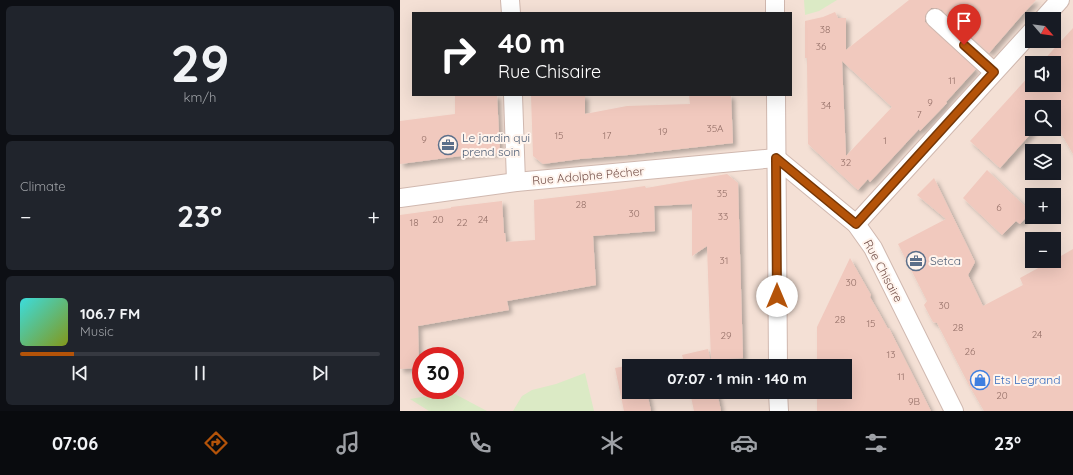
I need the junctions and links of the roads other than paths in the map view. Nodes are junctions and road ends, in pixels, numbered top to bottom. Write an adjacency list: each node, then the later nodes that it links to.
1 (510, 0): 4 (street)
2 (775, 0): 5 (street)
3 (1060, 0): 6 (street)
4 (511, 12)
5 (775, 12)
6 (1049, 12)
7 (935, 18): 9 (street)
8 (1025, 39): 9 (street)
9 (994, 72): 15 (street)
10 (514, 96): 13 (street)
11 (776, 96): 12 (street)
12 (776, 158): 13 (street, Rue Adolphe Pécher); 15 (street, Rue Chisaire); 16 (street)
13 (516, 182): 14 (street, Rue Adolphe Pécher)
14 (400, 198)
15 (856, 224): 19 (street, Rue Chisaire)
16 (778, 359)
17 (778, 399): 18 (street)
18 (779, 411)
19 (954, 411)

